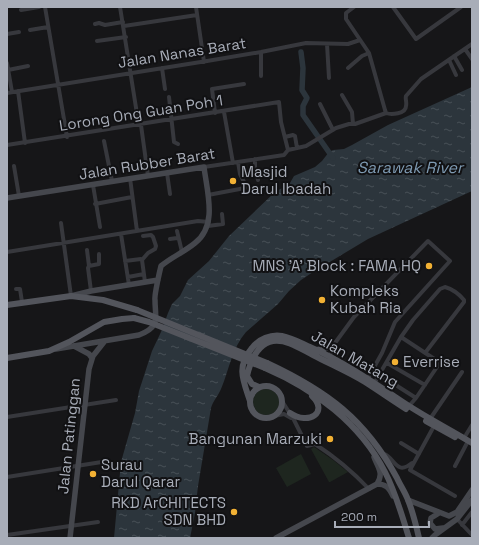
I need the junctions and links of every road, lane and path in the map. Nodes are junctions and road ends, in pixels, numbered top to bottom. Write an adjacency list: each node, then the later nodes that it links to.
1 (39, 7): 8 (street)
2 (45, 7): 12 (street)
3 (120, 7): 11 (street)
4 (196, 7): 9 (street)
5 (354, 7): 17 (street)
6 (393, 7): 7 (street)
7 (461, 7)
8 (21, 10)
9 (197, 15): 11 (street); 27 (street)
10 (95, 24): 11 (street)
11 (124, 24): 16 (street)
12 (48, 27): 13 (street); 39 (street)
13 (30, 30)
14 (19, 32): 15 (street)
15 (7, 34)
16 (126, 37): 18 (street); 34 (street)
17 (360, 40): 19 (street, Jalan Nanas Barat); 23 (street)
18 (96, 42)
19 (326, 44): 22 (street, Jalan Nanas Barat); 37 (street)
20 (472, 44): 21 (street)
21 (465, 49): 24 (street); 25 (street)
22 (261, 52): 27 (street, Jalan Nanas Barat); 36 (street)
23 (369, 53): 31 (street); 49 (street)
24 (454, 56): 26 (street); 33 (street)
25 (472, 59)
26 (449, 60): 35 (street); 49 (street)
27 (204, 62): 30 (street, Jalan Nanas Barat)
28 (7, 63): 32 (street)
29 (28, 66): 32 (street)
30 (162, 68): 34 (street, Jalan Nanas Barat); 40 (street)
31 (348, 68)
32 (8, 70): 42 (street)
33 (462, 70)
34 (131, 73): 39 (street, Jalan Nanas Barat); 50 (street)
35 (456, 75)
36 (261, 76)
37 (329, 78)
38 (244, 84): 48 (street)
39 (58, 85): 41 (street, Jalan Nanas Barat); 55 (street)
40 (165, 89)
41 (18, 91): 42 (street, Jalan Nanas Barat); 58 (street)
42 (12, 92): 43 (street, Jalan Nanas Barat)
43 (7, 93)
44 (342, 95): 52 (street)
45 (169, 97): 51 (street)
46 (320, 104): 54 (street)
47 (224, 112): 48 (street, Lorong Ong Guan Poh 1); 56 (street, Lorong Ong Guan Poh 1); 65 (street)
48 (214, 113): 51 (street, Lorong Ong Guan Poh 1)
49 (386, 113): 52 (street)
50 (138, 114)
51 (172, 120): 53 (street, Lorong Ong Guan Poh 1); 59 (street)
52 (352, 124): 54 (street)
53 (141, 125): 55 (street, Lorong Ong Guan Poh 1); 69 (street)
54 (333, 130): 61 (street, Jalan Rubber Barat)
55 (66, 137): 58 (street, Lorong Ong Guan Poh 1)
56 (285, 137): 61 (street); 62 (street)
57 (104, 141): 72 (street)
58 (25, 143): 60 (street, Lorong Ong Guan Poh 1)
59 (178, 144)
60 (7, 146)
61 (297, 148): 62 (street, Jalan Rubber Barat)
62 (288, 150): 63 (street, Jalan Rubber Barat)
63 (255, 159): 64 (street, Jalan Rubber Barat); 71 (street)
64 (238, 162): 65 (street, Jalan Rubber Barat); 75 (street)
65 (233, 163): 67 (street, Jalan Rubber Barat)
66 (14, 166): 76 (street)
67 (204, 167): 68 (main road, Jalan Rubber Barat); 75 (main road)
68 (167, 173): 69 (main road, Jalan Rubber Barat); 74 (street)
69 (148, 176): 70 (main road, Jalan Rubber Barat)
70 (130, 178): 72 (main road, Jalan Rubber Barat); 77 (street)
71 (258, 180)
72 (112, 181): 73 (main road, Jalan Rubber Barat)
73 (93, 185): 76 (main road, Jalan Rubber Barat); 79 (street)
74 (170, 194)
75 (208, 195): 82 (main road)
76 (19, 196): 78 (main road, Jalan Rubber Barat)
77 (132, 197): 79 (street); 84 (street)
78 (7, 198)
79 (95, 204): 83 (street)
80 (222, 214): 82 (street)
81 (61, 223): 90 (street)
82 (208, 224): 84 (street); 93 (main road)
83 (100, 227)
84 (137, 231): 86 (street)
85 (177, 231): 88 (street)
86 (121, 234): 90 (street); 96 (street)
87 (143, 236): 95 (street)
88 (177, 238): 89 (street); 93 (street)
89 (170, 239)
90 (63, 243): 92 (street); 105 (street)
91 (87, 250): 97 (street)
92 (7, 252)
93 (182, 252): 100 (main road)
94 (99, 254): 97 (street)
95 (142, 260): 96 (street); 98 (street)
96 (125, 261): 99 (street)
97 (89, 266): 104 (street)
98 (144, 274): 99 (street); 101 (street)
99 (128, 277): 102 (street)
100 (158, 280): 101 (main road); 110 (main road)
101 (145, 282): 102 (main road)
102 (129, 285): 104 (main road)
103 (16, 289): 106 (street)
104 (91, 290): 105 (main road)
105 (71, 296): 106 (main road); 120 (main road, bridge)
106 (22, 302): 107 (main road)
107 (7, 305)
108 (104, 322): 113 (main road); 116 (main road); 120 (main road, bridge)
109 (401, 337): 115 (street); 115 (street); 119 (street)
110 (105, 342): 111 (main road); 118 (main road, Jalan Patinggan)
111 (74, 346): 113 (main road); 118 (main road)
112 (318, 350): 114 (main road, Jalan Matang); 114 (main road); 130 (main road, Jalan Matang)
113 (48, 351): 117 (main road)
114 (329, 353): 123 (main road, Jalan Matang); 123 (street); 126 (main road, Jalan Matang); 140 (main road, Jalan Matang)
115 (425, 353): 125 (street)
116 (7, 355)
117 (7, 358)
118 (92, 358): 132 (main road, Jalan Patinggan)
119 (387, 363): 122 (street); 125 (street)
120 (266, 365): 127 (main road); 144 (main road)
121 (462, 372): 137 (street)
122 (380, 375): 124 (street); 128 (street)
123 (368, 378): 124 (main road, Jalan Matang)
124 (375, 382): 133 (main road, Jalan Matang)
125 (425, 385): 128 (street)
126 (259, 387): 130 (main road); 131 (main road)
127 (302, 387): 134 (main road); 143 (main road)
128 (416, 398): 133 (street)
129 (116, 400): 132 (street)
130 (250, 401): 135 (main road)
131 (282, 401): 134 (street); 135 (main road)
132 (85, 405): 136 (street); 148 (main road, Jalan Patinggan)
133 (409, 406): 137 (main road, Jalan Matang)
134 (290, 413): 138 (street)
135 (274, 416): 138 (street)
136 (7, 417)
137 (430, 419): 142 (main road, Jalan Matang)
138 (294, 420): 152 (street)
139 (472, 425): 142 (street)
140 (434, 426): 142 (main road, Jalan Matang); 145 (street)
141 (401, 443): 145 (street)
142 (469, 443): 149 (street)
143 (373, 452): 151 (main road); 157 (main road)
144 (384, 454): 147 (street); 155 (main road)
145 (419, 454): 147 (street)
146 (108, 461): 148 (street)
147 (414, 462): 154 (street)
148 (78, 466): 150 (street); 163 (main road, Jalan Patinggan)
149 (455, 466)
150 (7, 477)
151 (377, 484): 152 (main road); 157 (main road)
152 (369, 489): 168 (main road)
153 (472, 490): 159 (main road)
154 (455, 496)
155 (408, 500): 159 (main road); 170 (main road)
156 (472, 500): 160 (main road)
157 (401, 510): 169 (main road)
158 (472, 512): 162 (street)
159 (439, 513): 164 (main road)
160 (457, 519): 162 (street); 164 (main road)
161 (98, 522): 163 (street)
162 (462, 525): 166 (street)
163 (71, 526): 165 (street); 167 (main road, Jalan Patinggan)
164 (444, 528): 171 (main road)
165 (7, 535)
166 (472, 535)
167 (70, 538)
168 (276, 538)
169 (409, 538)
170 (419, 538)
171 (432, 538)

